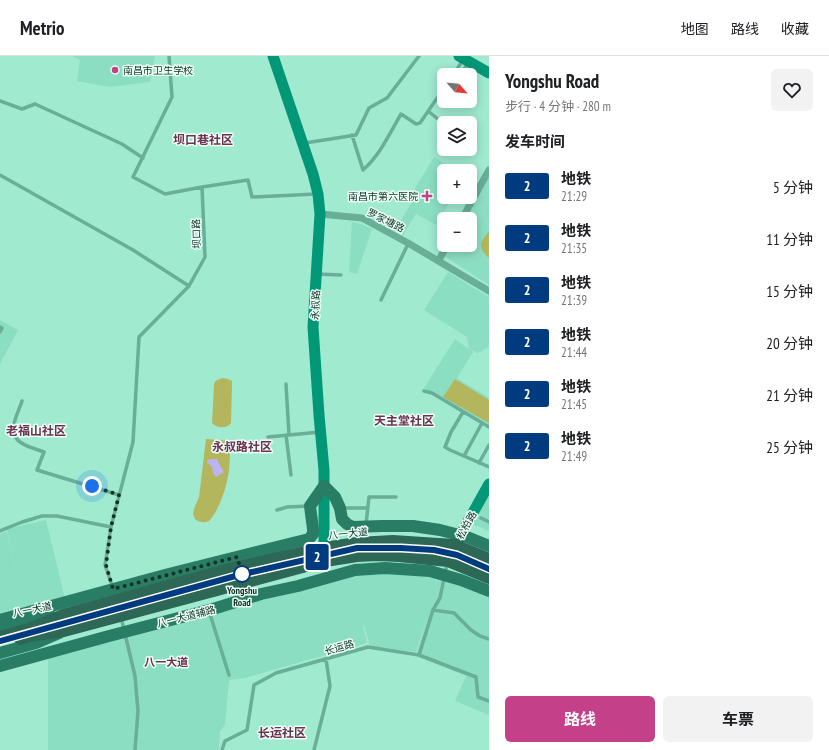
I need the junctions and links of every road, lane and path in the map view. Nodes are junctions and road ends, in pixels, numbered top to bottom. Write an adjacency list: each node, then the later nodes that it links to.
1 (169, 56): 13 (lane)
2 (273, 56): 12 (street, 永叔路)
3 (419, 56): 11 (lane)
4 (464, 59): 5 (lane); 6 (street)
5 (458, 68)
6 (489, 73)
7 (437, 98): 9 (lane)
8 (0, 101): 13 (lane)
9 (428, 111): 10 (lane); 11 (lane)
10 (437, 118)
11 (352, 135): 12 (lane)
12 (303, 143): 17 (street, 永叔路)
13 (143, 158): 16 (lane)
14 (489, 170): 18 (street)
15 (0, 175): 25 (lane)
16 (202, 187): 17 (lane); 25 (lane, 坝口路)
17 (318, 194): 19 (street, 永叔路)
18 (466, 212)
19 (320, 214): 20 (street, 罗家塘路); 23 (street, 永叔路)
20 (408, 242): 22 (street, 罗家塘路); 27 (lane)
21 (443, 252): 22 (street)
22 (439, 260): 26 (street, 罗家塘路)
23 (316, 274): 24 (lane); 36 (street, 永叔路)
24 (341, 275)
25 (189, 286): 46 (lane, 坝口路)
26 (489, 291)
27 (381, 300)
28 (0, 327): 29 (lane)
29 (0, 332)
30 (286, 384): 37 (lane)
31 (424, 391): 33 (lane)
32 (22, 401): 46 (lane)
33 (463, 412): 34 (lane); 40 (lane)
34 (482, 423): 35 (lane); 40 (lane)
35 (489, 427)
36 (321, 432): 37 (lane); 45 (street, 永叔路)
37 (288, 435): 38 (lane); 43 (lane)
38 (268, 437)
39 (489, 445): 41 (lane)
40 (464, 456): 41 (lane)
41 (479, 463): 42 (lane)
42 (489, 467)
43 (291, 475)
44 (489, 484): 57 (street, 松柏路)
45 (324, 486): 48 (main road); 49 (main road); 59 (street, 永叔路)
46 (119, 495): 54 (lane, 坝口路)
47 (396, 497): 50 (lane)
48 (310, 506): 51 (lane); 66 (main road)
49 (340, 508): 50 (lane); 55 (main road)
50 (368, 508): 55 (lane)
51 (277, 510)
52 (481, 518): 53 (lane)
53 (489, 522)
54 (111, 527): 56 (lane); 66 (lane, 坝口路)
55 (365, 527): 57 (main road)
56 (0, 531)
57 (458, 541): 58 (main road); 59 (highway, 八一大道); 60 (highway, 八一大道)
58 (489, 546)
59 (324, 548): 61 (street, 永叔路); 66 (highway, 八一大道)
60 (489, 559)
61 (325, 561): 62 (highway); 70 (highway)
62 (448, 561): 63 (lane); 64 (highway)
63 (445, 575): 65 (main road, 八一大道辅路); 67 (main road, 八一大道辅路); 68 (lane)
64 (489, 578)
65 (489, 591)
66 (115, 595): 69 (highway, 八一大道); 71 (main road)
67 (209, 610): 75 (main road, 八一大道辅路); 83 (lane)
68 (433, 610): 77 (lane); 80 (lane)
69 (63, 615): 72 (main road, 八一大道); 74 (highway)
70 (120, 615): 73 (highway); 75 (lane)
71 (0, 620)
72 (0, 628)
73 (64, 631): 74 (highway); 79 (main road)
74 (29, 632): 76 (highway); 78 (highway)
75 (124, 632): 82 (main road, 八一大道辅路); 85 (lane)
76 (0, 637)
77 (489, 639)
78 (0, 644)
79 (0, 653)
80 (419, 655): 81 (lane, 长运路); 84 (lane, 长运路)
81 (326, 659): 86 (lane, 长运路); 87 (lane)
82 (0, 666)
83 (229, 674)
84 (489, 701)
85 (135, 750)
86 (222, 750)
87 (314, 750)

